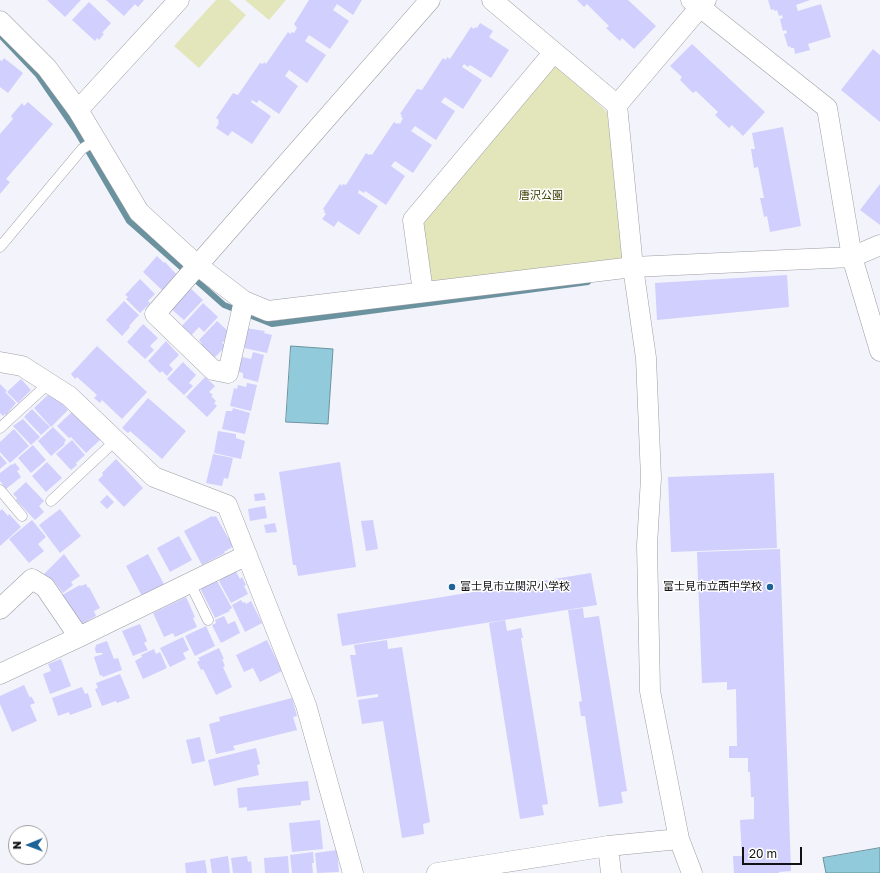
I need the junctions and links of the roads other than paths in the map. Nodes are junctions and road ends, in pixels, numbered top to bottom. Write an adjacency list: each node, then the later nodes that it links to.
1 (179, 0): 8 (street)
2 (430, 0): 14 (street)
3 (492, 0): 6 (street)
4 (699, 3): 7 (street); 12 (street)
5 (0, 21): 8 (street)
6 (554, 52): 7 (street); 15 (street)
7 (617, 105): 13 (street)
8 (78, 110): 9 (street)
9 (90, 144): 11 (lane); 14 (street)
10 (880, 245): 12 (street)
11 (0, 247)
12 (852, 257): 13 (street); 17 (street)
13 (633, 267): 15 (street); 31 (street)
14 (192, 271): 16 (street); 16 (street)
15 (423, 292): 16 (street)
16 (243, 302)
17 (880, 351)
18 (0, 362): 19 (street)
19 (50, 383): 20 (lane); 21 (street)
20 (0, 428)
21 (116, 440): 23 (lane); 25 (street)
22 (0, 490): 24 (lane)
23 (51, 501)
24 (22, 516)
25 (247, 556): 26 (street); 34 (street)
26 (190, 583): 28 (lane); 29 (street)
27 (0, 608): 29 (street)
28 (208, 620)
29 (79, 637): 30 (street)
30 (0, 674)
31 (679, 839): 32 (street); 37 (street)
32 (608, 846): 33 (street); 36 (street)
33 (505, 868): 35 (street)
34 (353, 873)
35 (437, 873)
36 (611, 873)
37 (692, 873)

